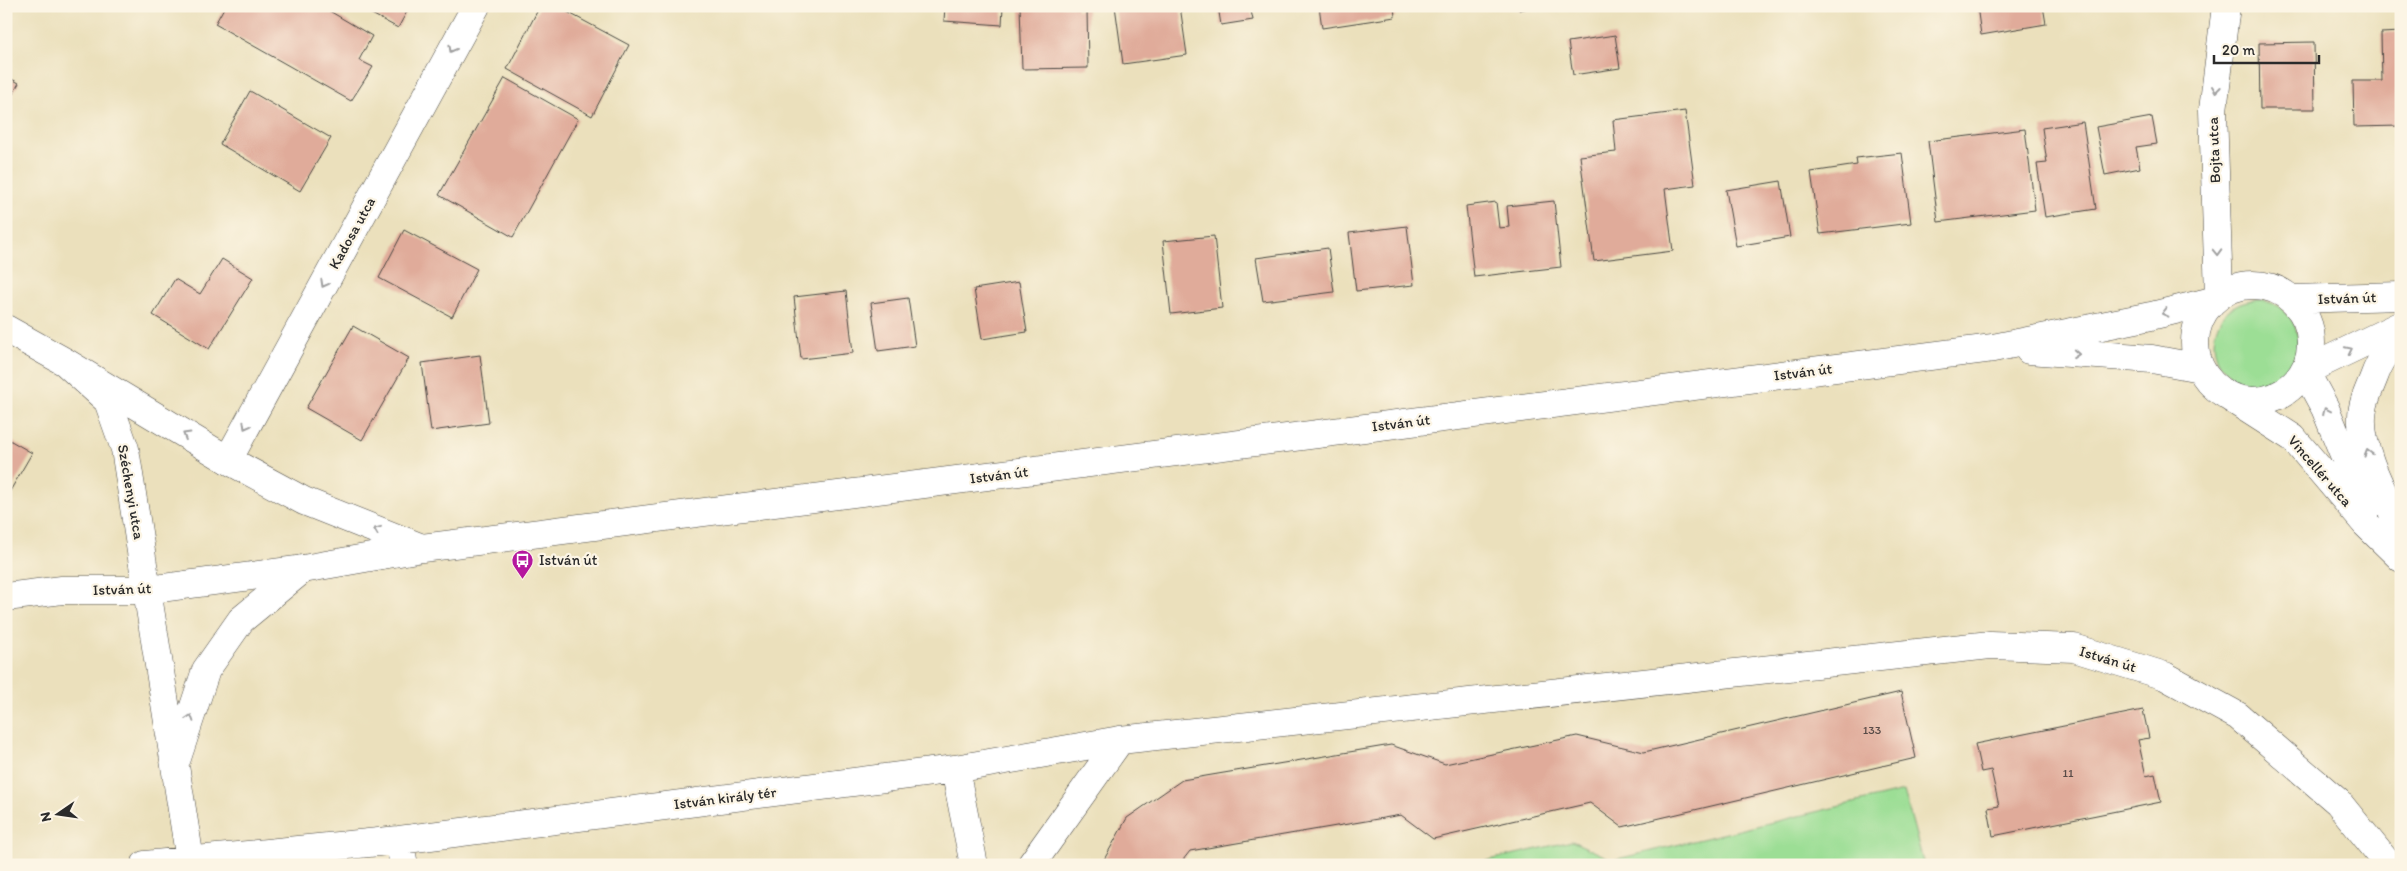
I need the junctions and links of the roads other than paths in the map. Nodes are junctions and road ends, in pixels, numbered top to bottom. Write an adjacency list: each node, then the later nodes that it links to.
1 (476, 6): 14 (street, Kadosa utca, one-way to 14)
2 (2226, 6): 4 (street, Bojta utca, one-way to 4)
3 (2401, 296): 5 (street, István út)
4 (2215, 298): 5 (street); 9 (street, István út, one-way to 9); 11 (street)
5 (2292, 299): 12 (street)
6 (2401, 325): 12 (street, one-way to 6)
7 (6, 329): 10 (street, Széchenyi utca)
8 (2401, 340): 15 (street, one-way to 8)
9 (1993, 348): 11 (street, István út, one-way to 11); 17 (street, István út)
10 (65, 362): 14 (street, one-way to 10); 20 (street, Széchenyi utca)
11 (2200, 368): 13 (street)
12 (2305, 371): 13 (street); 16 (street, Vincellér utca, one-way to 12)
13 (2229, 397): 18 (street, Vincellér utca)
14 (228, 460): 17 (street, one-way to 14)
15 (2401, 530)
16 (2401, 545)
17 (422, 548): 19 (street, István út)
18 (2401, 558)
19 (303, 569): 20 (street, István út); 23 (street, one-way to 19)
20 (147, 590): 21 (street, István út); 23 (street, Széchenyi utca)
21 (6, 597)
22 (1120, 740): 24 (street, István út); 29 (street); 30 (street, István út)
23 (175, 765): 26 (street, Széchenyi utca)
24 (955, 769): 25 (street, István király tér); 28 (street)
25 (402, 852): 26 (street)
26 (190, 860): 27 (street)
27 (145, 865)
28 (974, 865)
29 (1031, 865)
30 (2389, 865)

